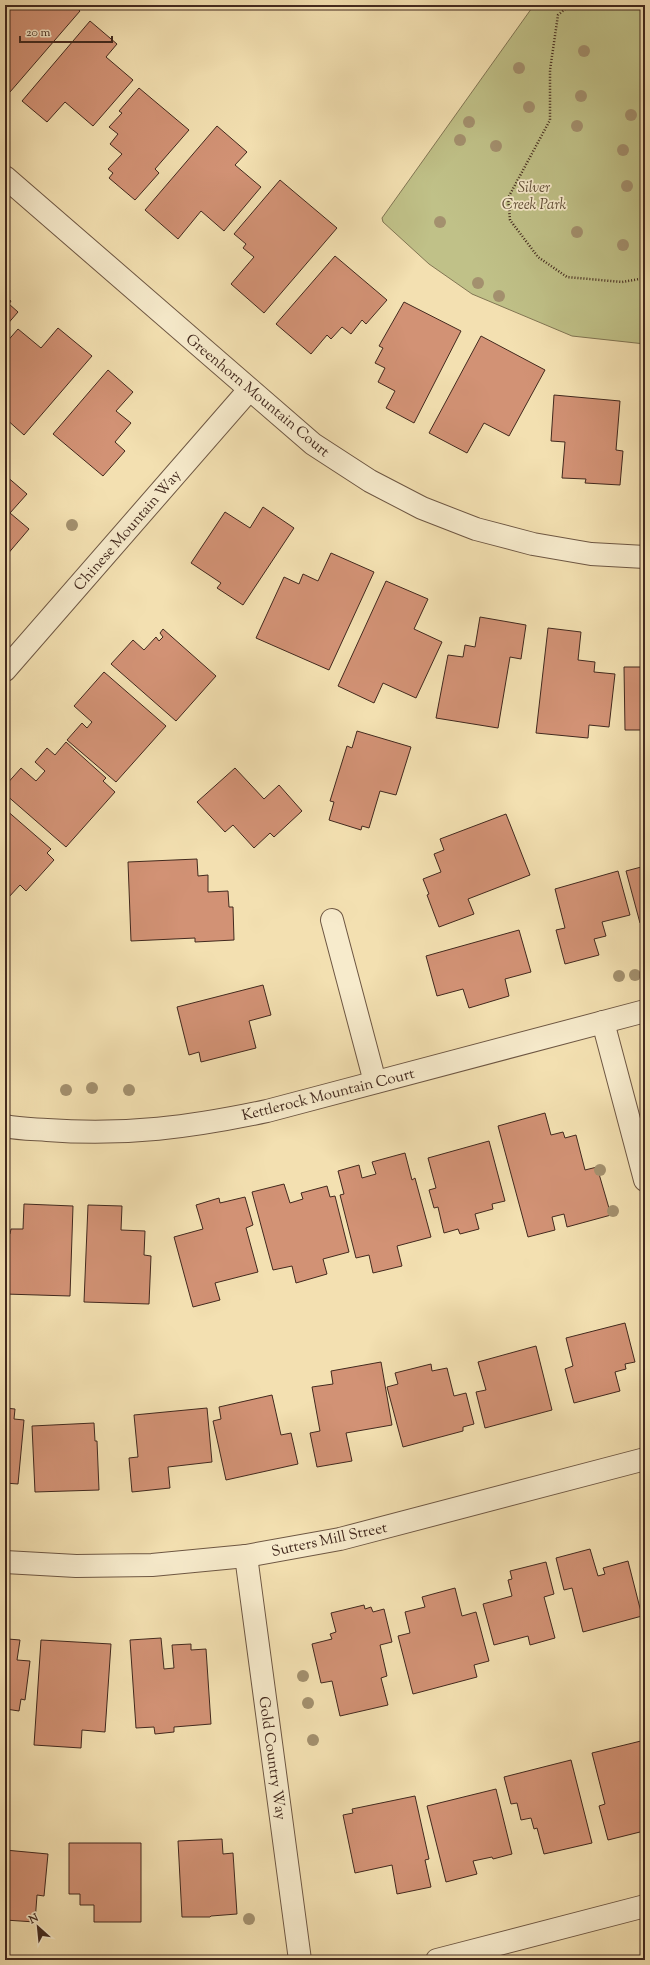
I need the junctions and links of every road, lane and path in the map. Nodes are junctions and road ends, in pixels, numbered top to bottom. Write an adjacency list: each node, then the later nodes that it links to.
1 (570, 5): 5 (path)
2 (645, 143): 3 (path)
3 (645, 172)
4 (5, 177): 6 (street, Greenhorn Mountain Court)
5 (645, 278)
6 (249, 390): 7 (street, Greenhorn Mountain Court); 8 (street, Chinese Mountain Way)
7 (645, 557)
8 (5, 670)
9 (332, 920): 12 (street)
10 (645, 1011): 11 (street, Kettlerock Mountain Court)
11 (603, 1022): 12 (street, Kettlerock Mountain Court); 14 (street)
12 (375, 1082): 13 (street, Kettlerock Mountain Court)
13 (5, 1126)
14 (645, 1180)
15 (645, 1459): 16 (street, Sutters Mill Street)
16 (246, 1556): 17 (street, Sutters Mill Street); 19 (street, Gold Country Way)
17 (5, 1562)
18 (645, 1906): 20 (street)
19 (300, 1960)
20 (437, 1960)

